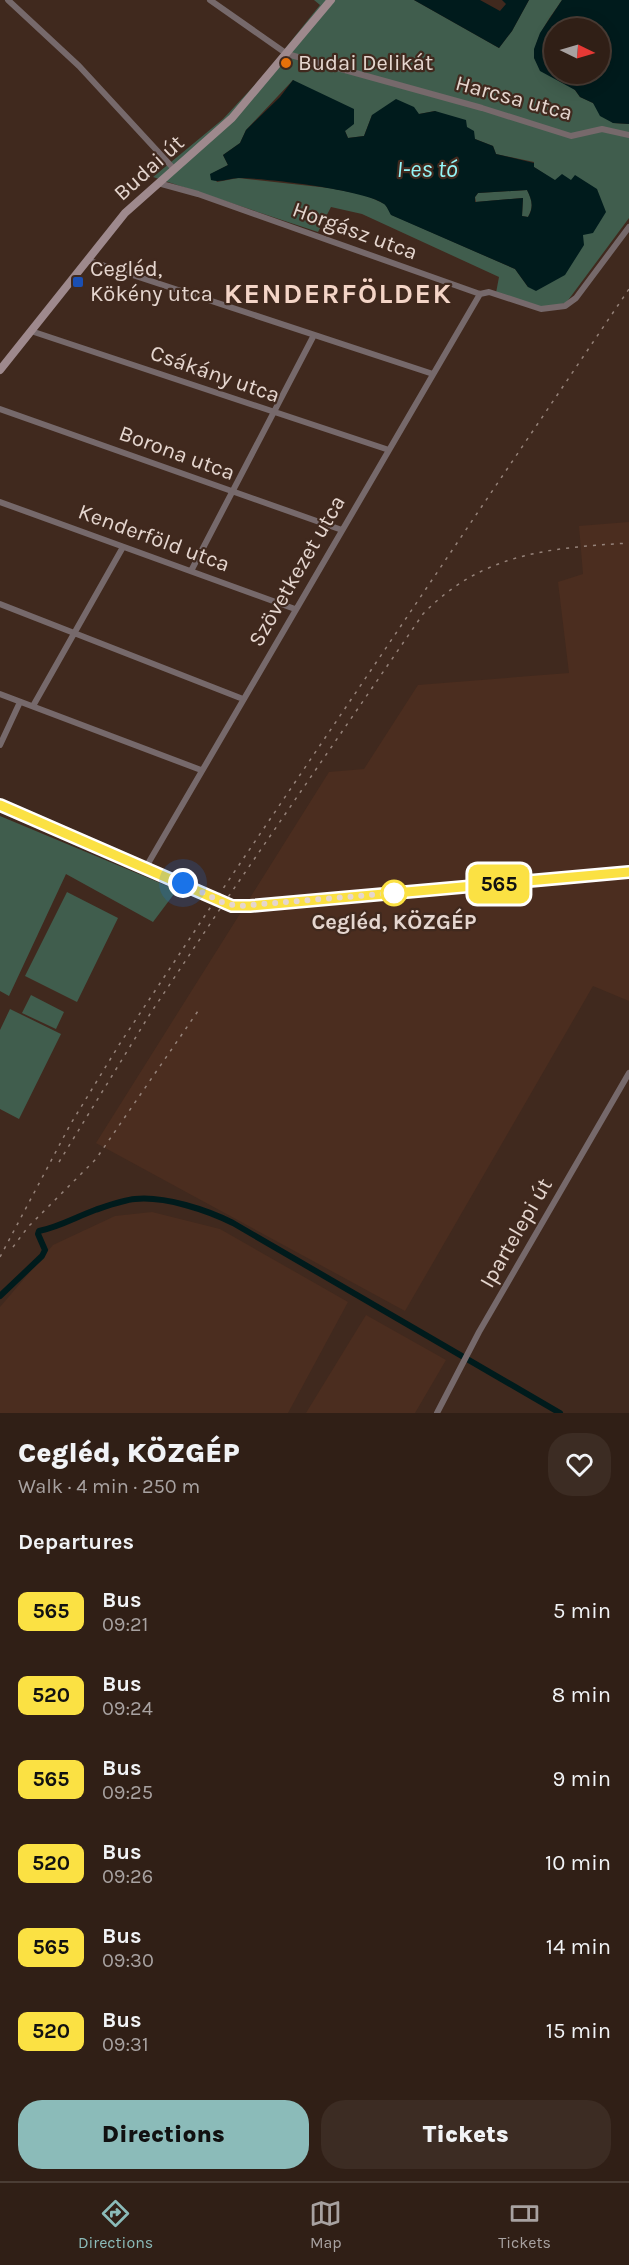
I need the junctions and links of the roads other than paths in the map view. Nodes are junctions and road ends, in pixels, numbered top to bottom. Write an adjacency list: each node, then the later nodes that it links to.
1 (8, 0): 6 (street)
2 (210, 0): 4 (street, Harcsa utca)
3 (331, 0): 4 (main road, Budai út)
4 (287, 54): 5 (street, Harcsa utca); 6 (main road, Budai út)
5 (629, 135)
6 (174, 169): 7 (main road, Budai út)
7 (158, 183): 9 (main road, Budai út); 10 (street, Horgász utca)
8 (629, 227): 10 (street, Horgász utca)
9 (87, 260): 11 (main road, Budai út); 12 (street)
10 (480, 294): 14 (street, Szövetkezet utca)
11 (31, 331): 13 (main road, Budai út); 16 (street, Csákány utca)
12 (314, 335): 14 (street); 16 (street)
13 (0, 370)
14 (433, 374): 17 (street, Szövetkezet utca)
15 (0, 409): 18 (street, Borona utca)
16 (274, 413): 17 (street, Csákány utca); 18 (street)
17 (389, 450): 20 (street, Szövetkezet utca)
18 (232, 492): 20 (street, Borona utca); 22 (street)
19 (0, 502): 21 (street, Kenderföld utca)
20 (342, 530): 24 (street, Szövetkezet utca)
21 (123, 547): 22 (street, Kenderföld utca); 25 (street)
22 (191, 571): 24 (street, Kenderföld utca)
23 (0, 604): 25 (street)
24 (295, 609): 27 (street, Szövetkezet utca)
25 (76, 633): 27 (street); 29 (street)
26 (0, 694): 28 (street)
27 (243, 699): 31 (street, Szövetkezet utca)
28 (20, 702): 29 (street); 30 (street)
29 (33, 706): 31 (street)
30 (0, 745)
31 (201, 770): 33 (street, Szövetkezet utca)
32 (0, 805): 33 (main road)
33 (146, 867): 34 (main road)
34 (629, 872)
35 (629, 1073): 36 (street, Ipartelepi út)
36 (437, 1413)

